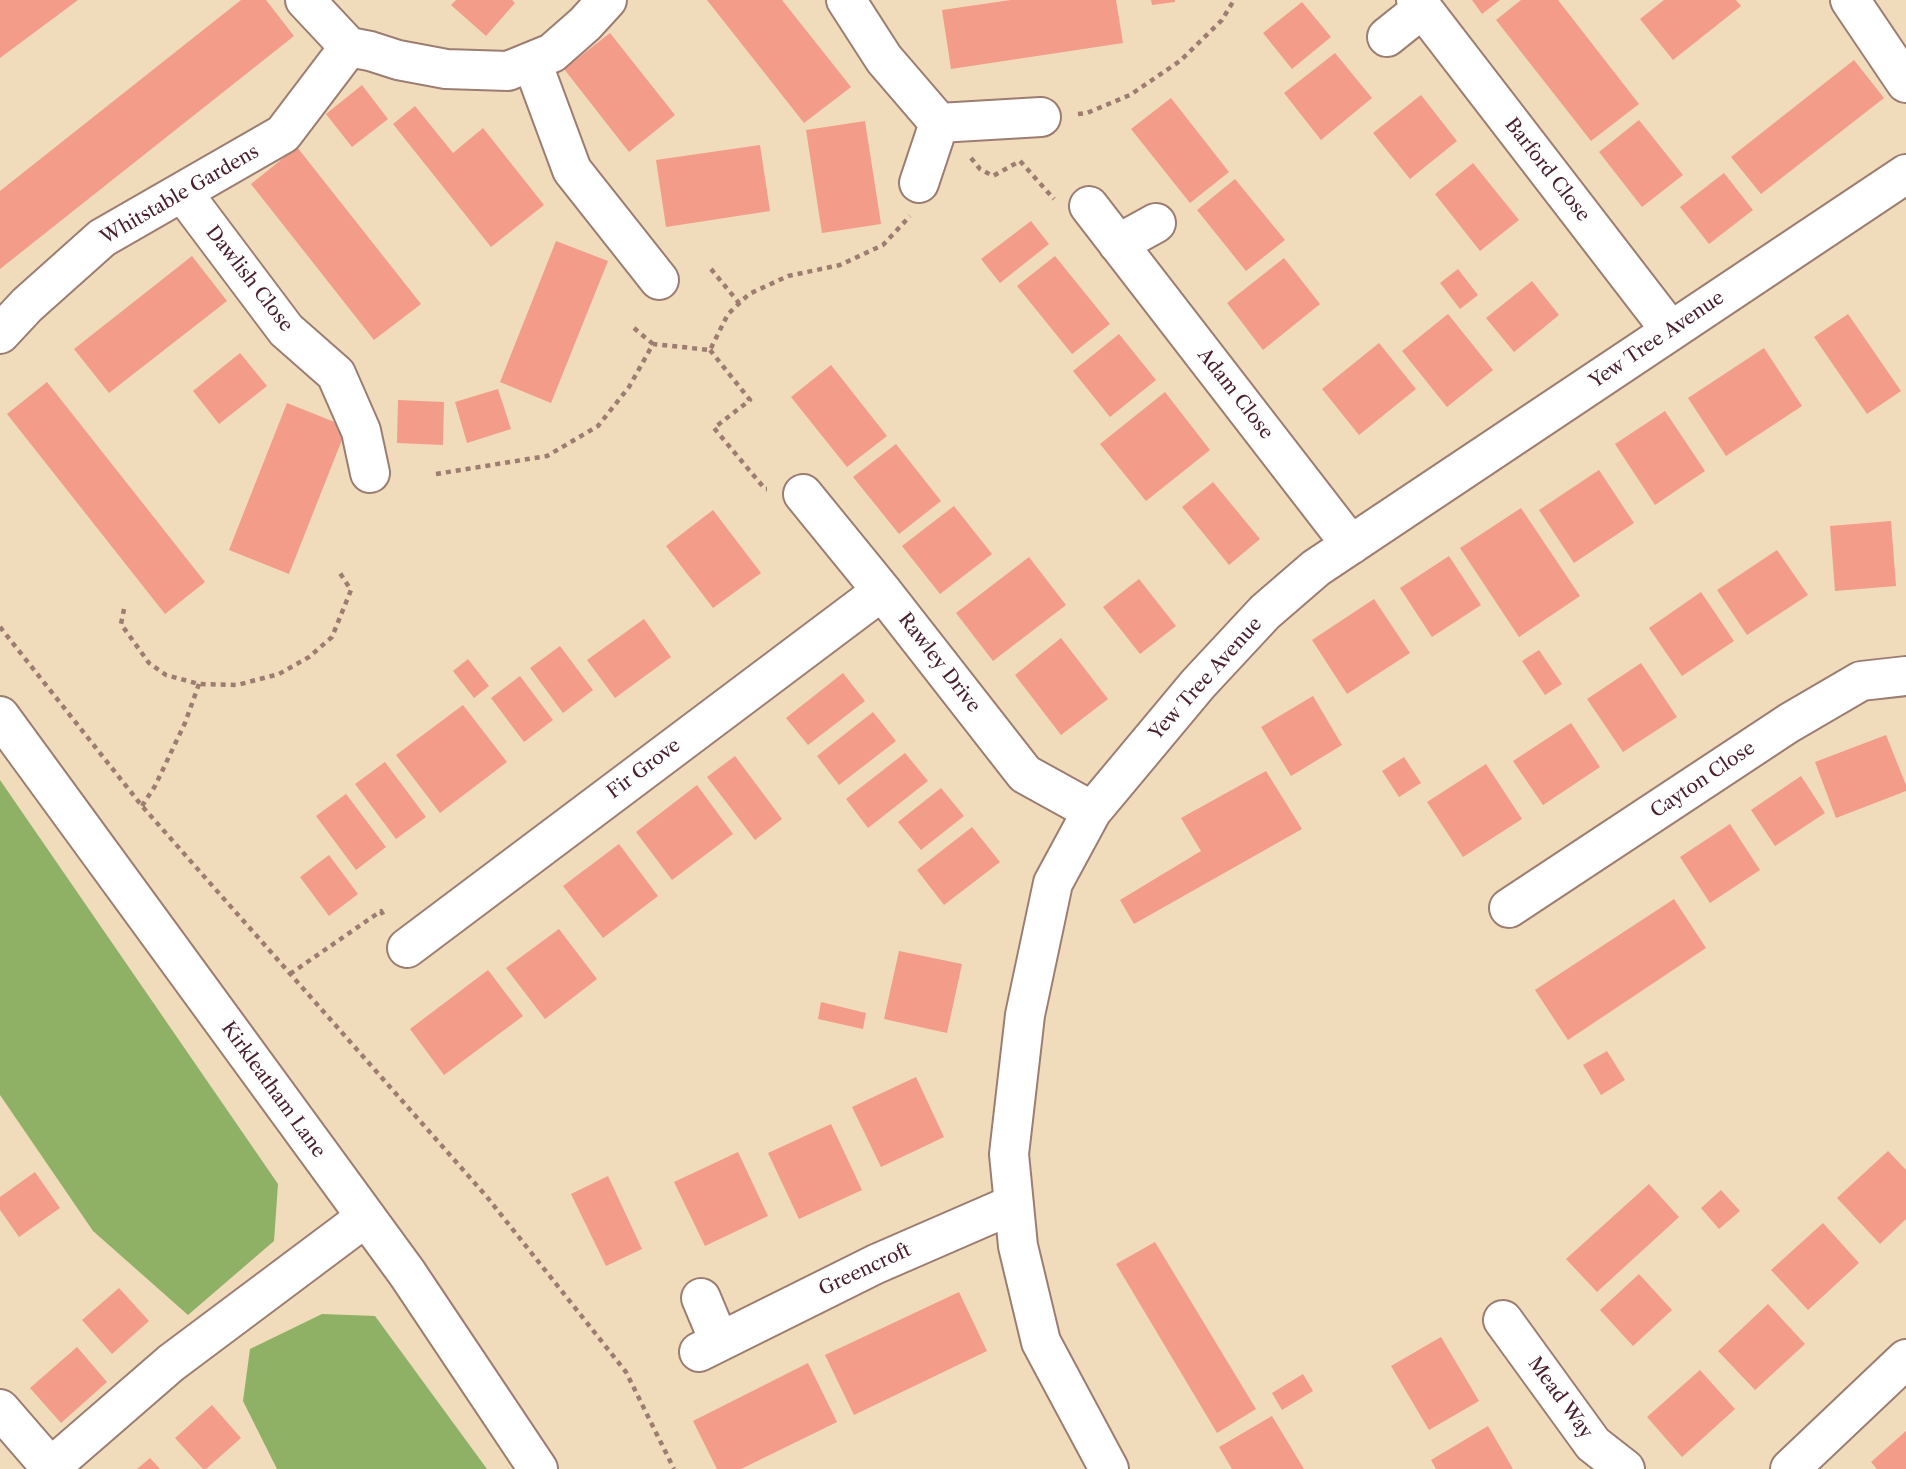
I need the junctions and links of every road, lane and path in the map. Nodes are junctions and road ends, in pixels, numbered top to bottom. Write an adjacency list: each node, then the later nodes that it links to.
1 (305, 0): 8 (street)
2 (607, 0): 9 (street)
3 (846, 0): 12 (street)
4 (1234, 0): 11 (path)
5 (1850, 0): 10 (street)
6 (1419, 4): 7 (street, Barford Close); 23 (street, Barford Close)
7 (1387, 37)
8 (349, 47): 9 (street); 15 (street, Whitstable Gardens)
9 (532, 62): 20 (street)
10 (1906, 83)
11 (1041, 117): 12 (street)
12 (939, 123): 14 (street); 16 (path)
13 (1906, 174): 23 (street, Yew Tree Avenue)
14 (919, 183): 21 (path)
15 (183, 193): 24 (street, Whitstable Gardens); 27 (street, Dawlish Close)
16 (1089, 206): 18 (street, Adam Close)
17 (1156, 223): 18 (street)
18 (1118, 244): 30 (street, Adam Close)
19 (711, 268): 21 (path)
20 (659, 280)
21 (739, 303): 26 (path)
22 (634, 328): 25 (path)
23 (1671, 331): 30 (street, Yew Tree Avenue)
24 (0, 334)
25 (653, 344): 26 (path); 28 (path)
26 (710, 350): 29 (path)
27 (370, 473)
28 (436, 474)
29 (803, 494): 32 (street, Rawley Drive)
30 (1351, 545): 39 (street, Yew Tree Avenue)
31 (338, 570): 36 (path)
32 (882, 591): 39 (street, Rawley Drive); 41 (street, Fir Grove)
33 (124, 609): 36 (path)
34 (0, 627): 38 (path)
35 (1906, 676): 40 (street, Cayton Close)
36 (198, 684): 38 (path)
37 (0, 716): 44 (street, Kirkleatham Lane)
38 (142, 806): 42 (path)
39 (1092, 811): 43 (street, Yew Tree Avenue)
40 (1509, 908)
41 (407, 948): 42 (path)
42 (290, 974): 51 (path)
43 (1014, 1204): 45 (street, Greencroft); 52 (street, Yew Tree Avenue)
44 (366, 1217): 49 (street); 50 (street, Kirkleatham Lane)
45 (701, 1298)
46 (1503, 1320): 53 (street, Mead Way)
47 (1906, 1359): 54 (street)
48 (0, 1409): 49 (street)
49 (51, 1468)
50 (538, 1469)
51 (674, 1469)
52 (1109, 1469)
53 (1625, 1469)
54 (1790, 1469)

